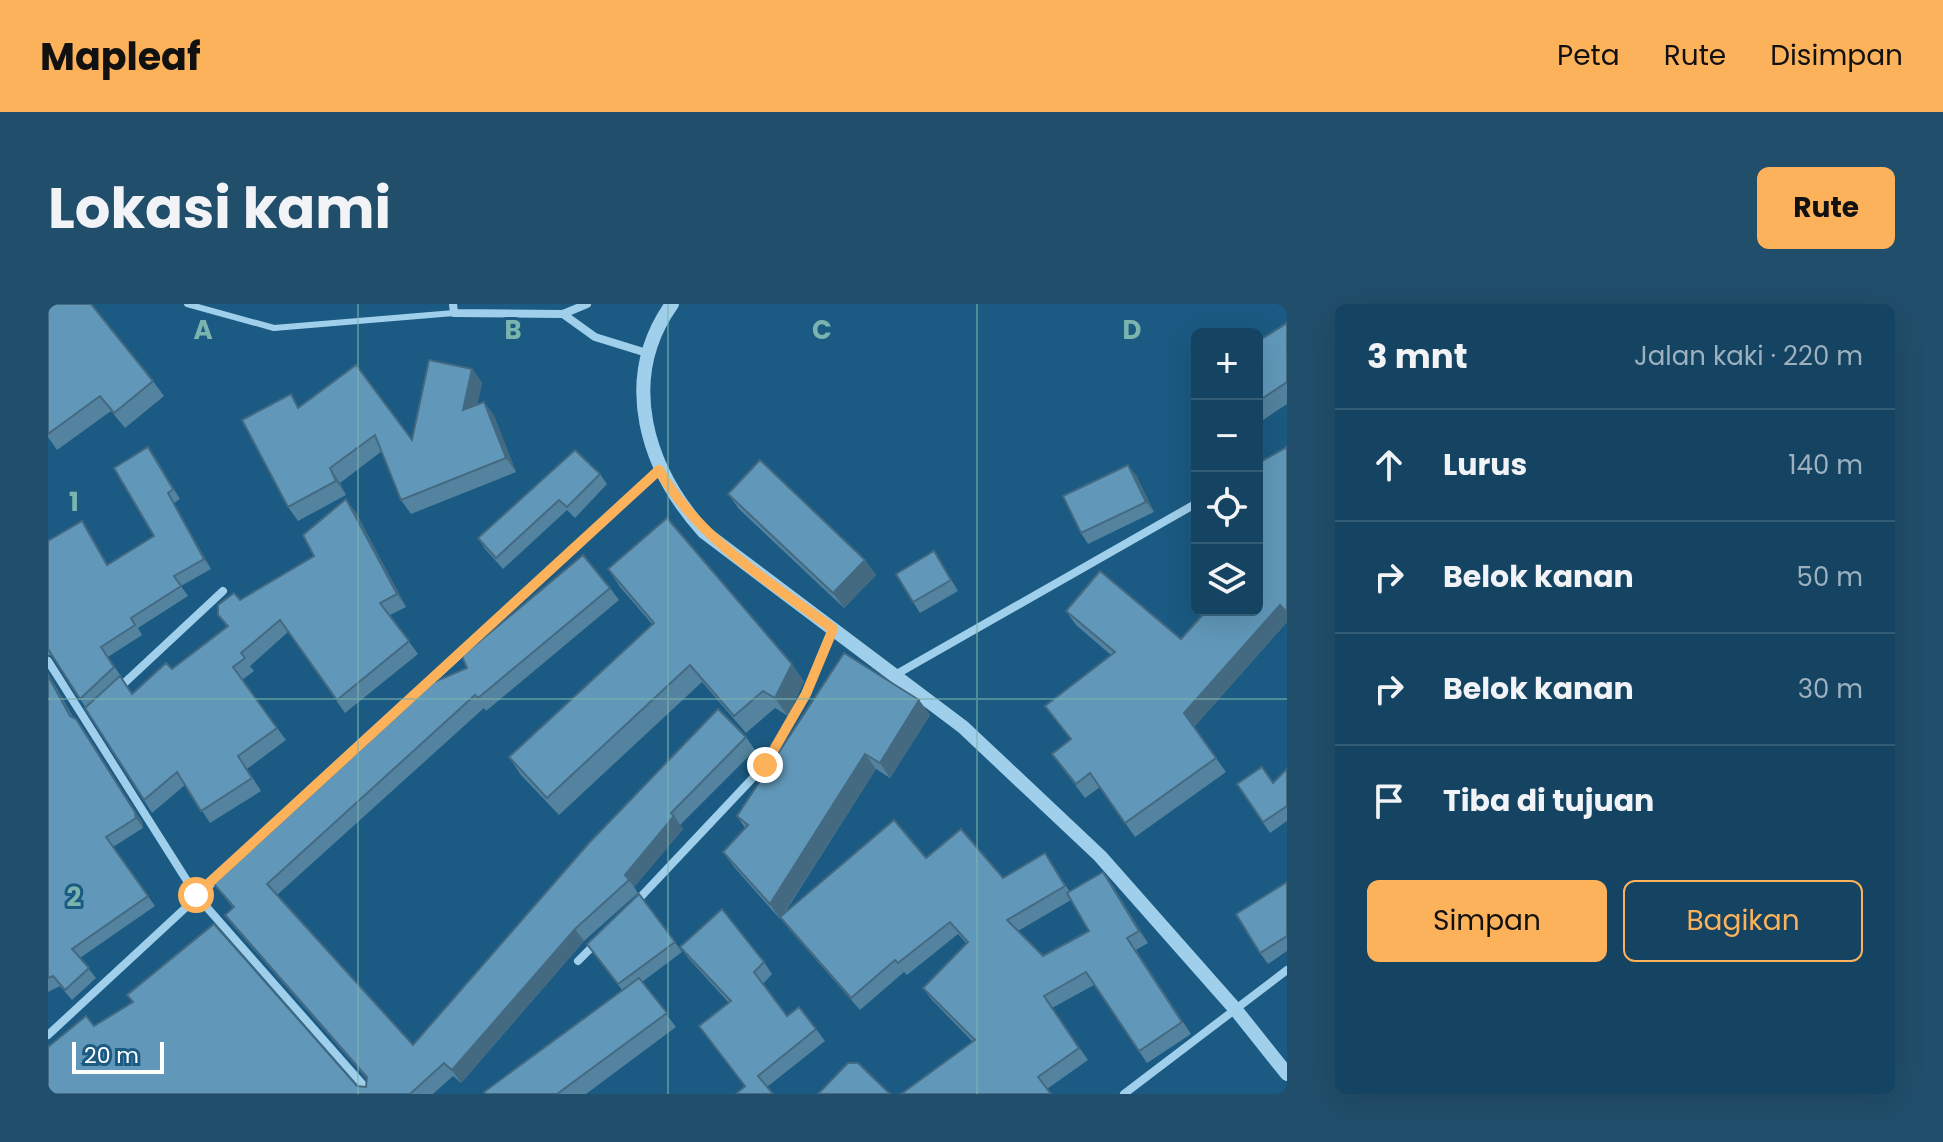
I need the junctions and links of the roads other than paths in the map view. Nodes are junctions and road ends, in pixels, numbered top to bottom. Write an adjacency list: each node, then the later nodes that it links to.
1 (187, 304): 4 (lane)
2 (587, 304): 5 (street)
3 (672, 304): 6 (street)
4 (453, 308): 5 (street)
5 (563, 314): 6 (street)
6 (650, 354): 7 (street)
7 (659, 470): 10 (street); 16 (street)
8 (1191, 506): 12 (street)
9 (223, 591): 13 (street)
10 (833, 629): 12 (street); 17 (street)
11 (48, 661): 15 (street)
12 (895, 675): 21 (street)
13 (106, 700)
14 (95, 711): 15 (street)
15 (83, 722): 16 (street)
16 (196, 895): 22 (street); 24 (street)
17 (622, 917)
18 (600, 939): 19 (street)
19 (578, 961)
20 (1287, 970): 21 (street)
21 (1236, 1010): 23 (street); 25 (street)
22 (48, 1035)
23 (1287, 1074)
24 (371, 1094)
25 (1124, 1094)

